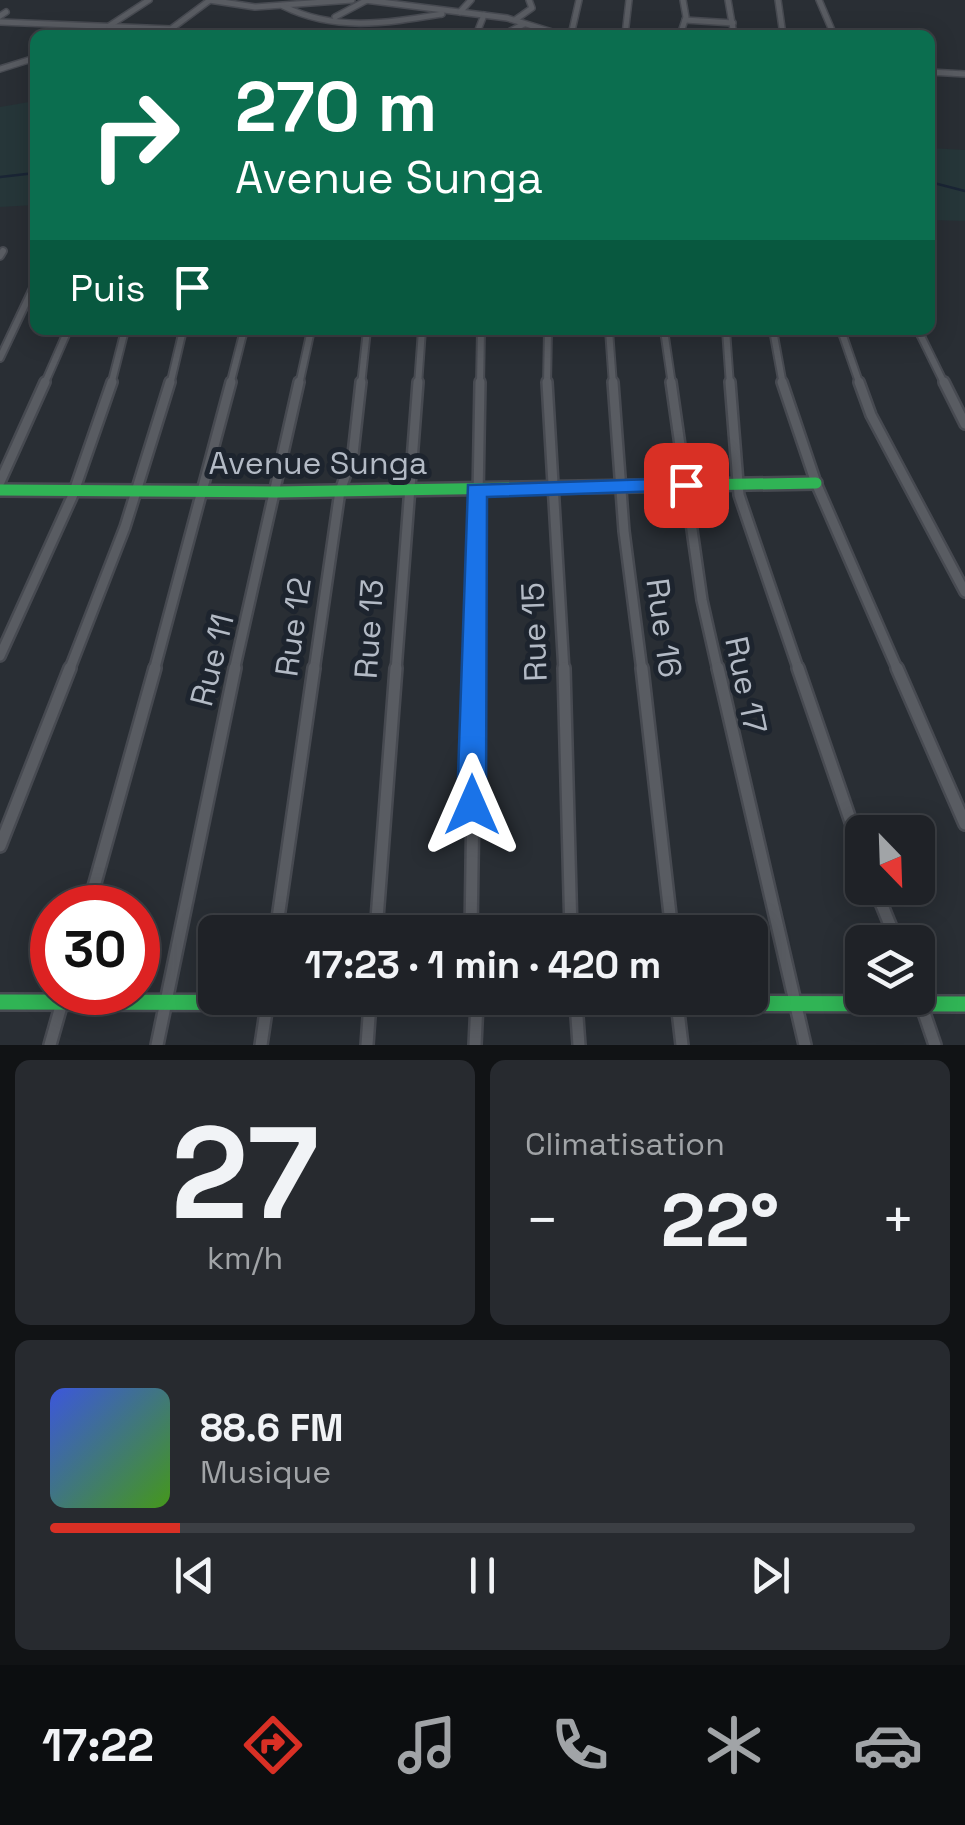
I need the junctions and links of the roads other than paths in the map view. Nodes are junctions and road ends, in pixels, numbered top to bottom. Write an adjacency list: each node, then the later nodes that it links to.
1 (149, 0): 29 (street)
2 (210, 0): 15 (street); 29 (street)
3 (350, 0): 14 (street); 17 (street)
4 (368, 0): 16 (street); 17 (street)
5 (422, 0): 16 (street)
6 (472, 0): 19 (street)
7 (529, 0): 23 (street)
8 (580, 0): 35 (street)
9 (629, 0): 36 (street)
10 (683, 0): 24 (street)
11 (728, 0): 26 (street)
12 (778, 0): 39 (street)
13 (818, 0): 40 (street)
14 (312, 2): 15 (street)
15 (282, 6): 22 (street)
16 (418, 6): 18 (street)
17 (358, 8): 22 (street)
18 (443, 12): 19 (street); 22 (street); 25 (street)
19 (460, 12): 20 (street)
20 (484, 15): 23 (street); 32 (street)
21 (2, 17): 28 (street)
22 (328, 19)
23 (515, 20): 27 (street)
24 (685, 20): 26 (street); 37 (street)
25 (434, 23)
26 (734, 23): 38 (street)
27 (524, 24): 33 (street); 34 (street)
28 (80, 26): 29 (street); 30 (street)
29 (108, 27): 31 (street)
30 (75, 30)
31 (104, 30)
32 (478, 30)
33 (513, 30)
34 (545, 30)
35 (572, 30)
36 (626, 30)
37 (682, 30)
38 (734, 30)
39 (782, 30)
40 (832, 30)
41 (30, 59): 42 (street)
42 (2, 67)
43 (935, 72): 44 (street)
44 (965, 74)
45 (30, 295): 61 (street)
46 (66, 335): 63 (street)
47 (124, 335): 70 (street)
48 (182, 335): 74 (street)
49 (243, 335): 75 (street)
50 (309, 335): 76 (street, Rue 11)
51 (366, 335): 72 (street, Rue 12)
52 (422, 335): 73 (street, Rue 13)
53 (480, 335): 71 (street)
54 (548, 335): 68 (street, Rue 15)
55 (610, 335): 67 (street, Rue 16)
56 (665, 335): 66 (street, Rue 17)
57 (726, 335): 65 (street)
58 (774, 335): 64 (street)
59 (843, 335): 77 (street)
60 (920, 335): 62 (street)
61 (0, 358)
62 (965, 424)
63 (0, 482)
64 (816, 483): 65 (street, Avenue Sunga); 80 (street)
65 (741, 484): 66 (street, Avenue Sunga); 79 (street)
66 (686, 485): 67 (street, Avenue Sunga); 96 (street, Rue 17)
67 (622, 486): 68 (street, Avenue Sunga); 87 (street, Rue 16)
68 (550, 487): 71 (street, Avenue Sunga); 86 (street, Rue 15)
69 (0, 490): 70 (street, Avenue Sunga)
70 (73, 490): 74 (street, Avenue Sunga); 78 (street)
71 (476, 490): 73 (street, Avenue Sunga); 85 (street)
72 (340, 491): 73 (street, Avenue Sunga); 76 (street, Avenue Sunga); 83 (street, Rue 12)
73 (408, 491): 84 (street, Rue 13)
74 (140, 492): 75 (street, Avenue Sunga); 81 (street)
75 (204, 492): 76 (street, Avenue Sunga); 82 (street)
76 (277, 492): 93 (street, Rue 11)
77 (965, 592)
78 (0, 656)
79 (848, 815)
80 (965, 824)
81 (0, 846)
82 (94, 885)
83 (278, 915)
84 (377, 915)
85 (471, 915)
86 (570, 915)
87 (670, 915)
88 (30, 1000): 91 (street)
89 (198, 1001): 93 (street)
90 (935, 1001): 97 (street)
91 (0, 1002)
92 (160, 1002): 93 (street)
93 (166, 1002): 106 (street, Rue 11)
94 (768, 1002): 96 (street)
95 (845, 1002): 96 (street)
96 (794, 1003): 112 (street, Rue 17)
97 (965, 1004)
98 (59, 1015): 105 (street)
99 (266, 1015): 107 (street)
100 (369, 1015): 108 (street)
101 (476, 1015): 109 (street)
102 (577, 1015): 110 (street)
103 (678, 1015): 111 (street)
104 (925, 1015): 113 (street)
105 (50, 1045)
106 (157, 1045)
107 (261, 1045)
108 (367, 1045)
109 (475, 1045)
110 (579, 1045)
111 (682, 1045)
112 (805, 1045)
113 (936, 1045)

